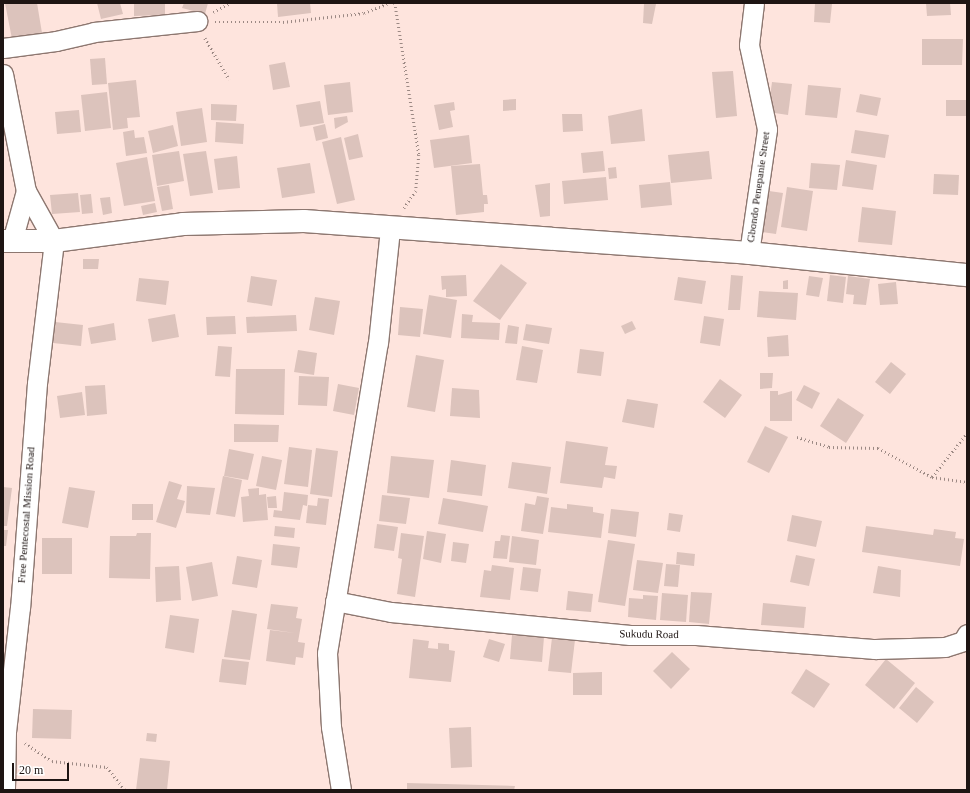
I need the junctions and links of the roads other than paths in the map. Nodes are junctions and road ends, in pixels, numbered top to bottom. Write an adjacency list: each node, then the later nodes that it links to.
1 (754, 3): 9 (street, Gbondo Penepanie Street)
2 (197, 21): 3 (street)
3 (3, 48)
4 (3, 74): 5 (street)
5 (26, 191): 7 (street); 8 (street)
6 (390, 228): 8 (main road); 9 (main road); 11 (street)
7 (7, 241): 8 (main road)
8 (54, 241): 13 (street, Free Pentecostal Mission Road)
9 (749, 253): 10 (main road)
10 (967, 275)
11 (335, 601): 12 (street, Sukudu Road); 14 (street)
12 (965, 637)
13 (5, 790)
14 (341, 790)

